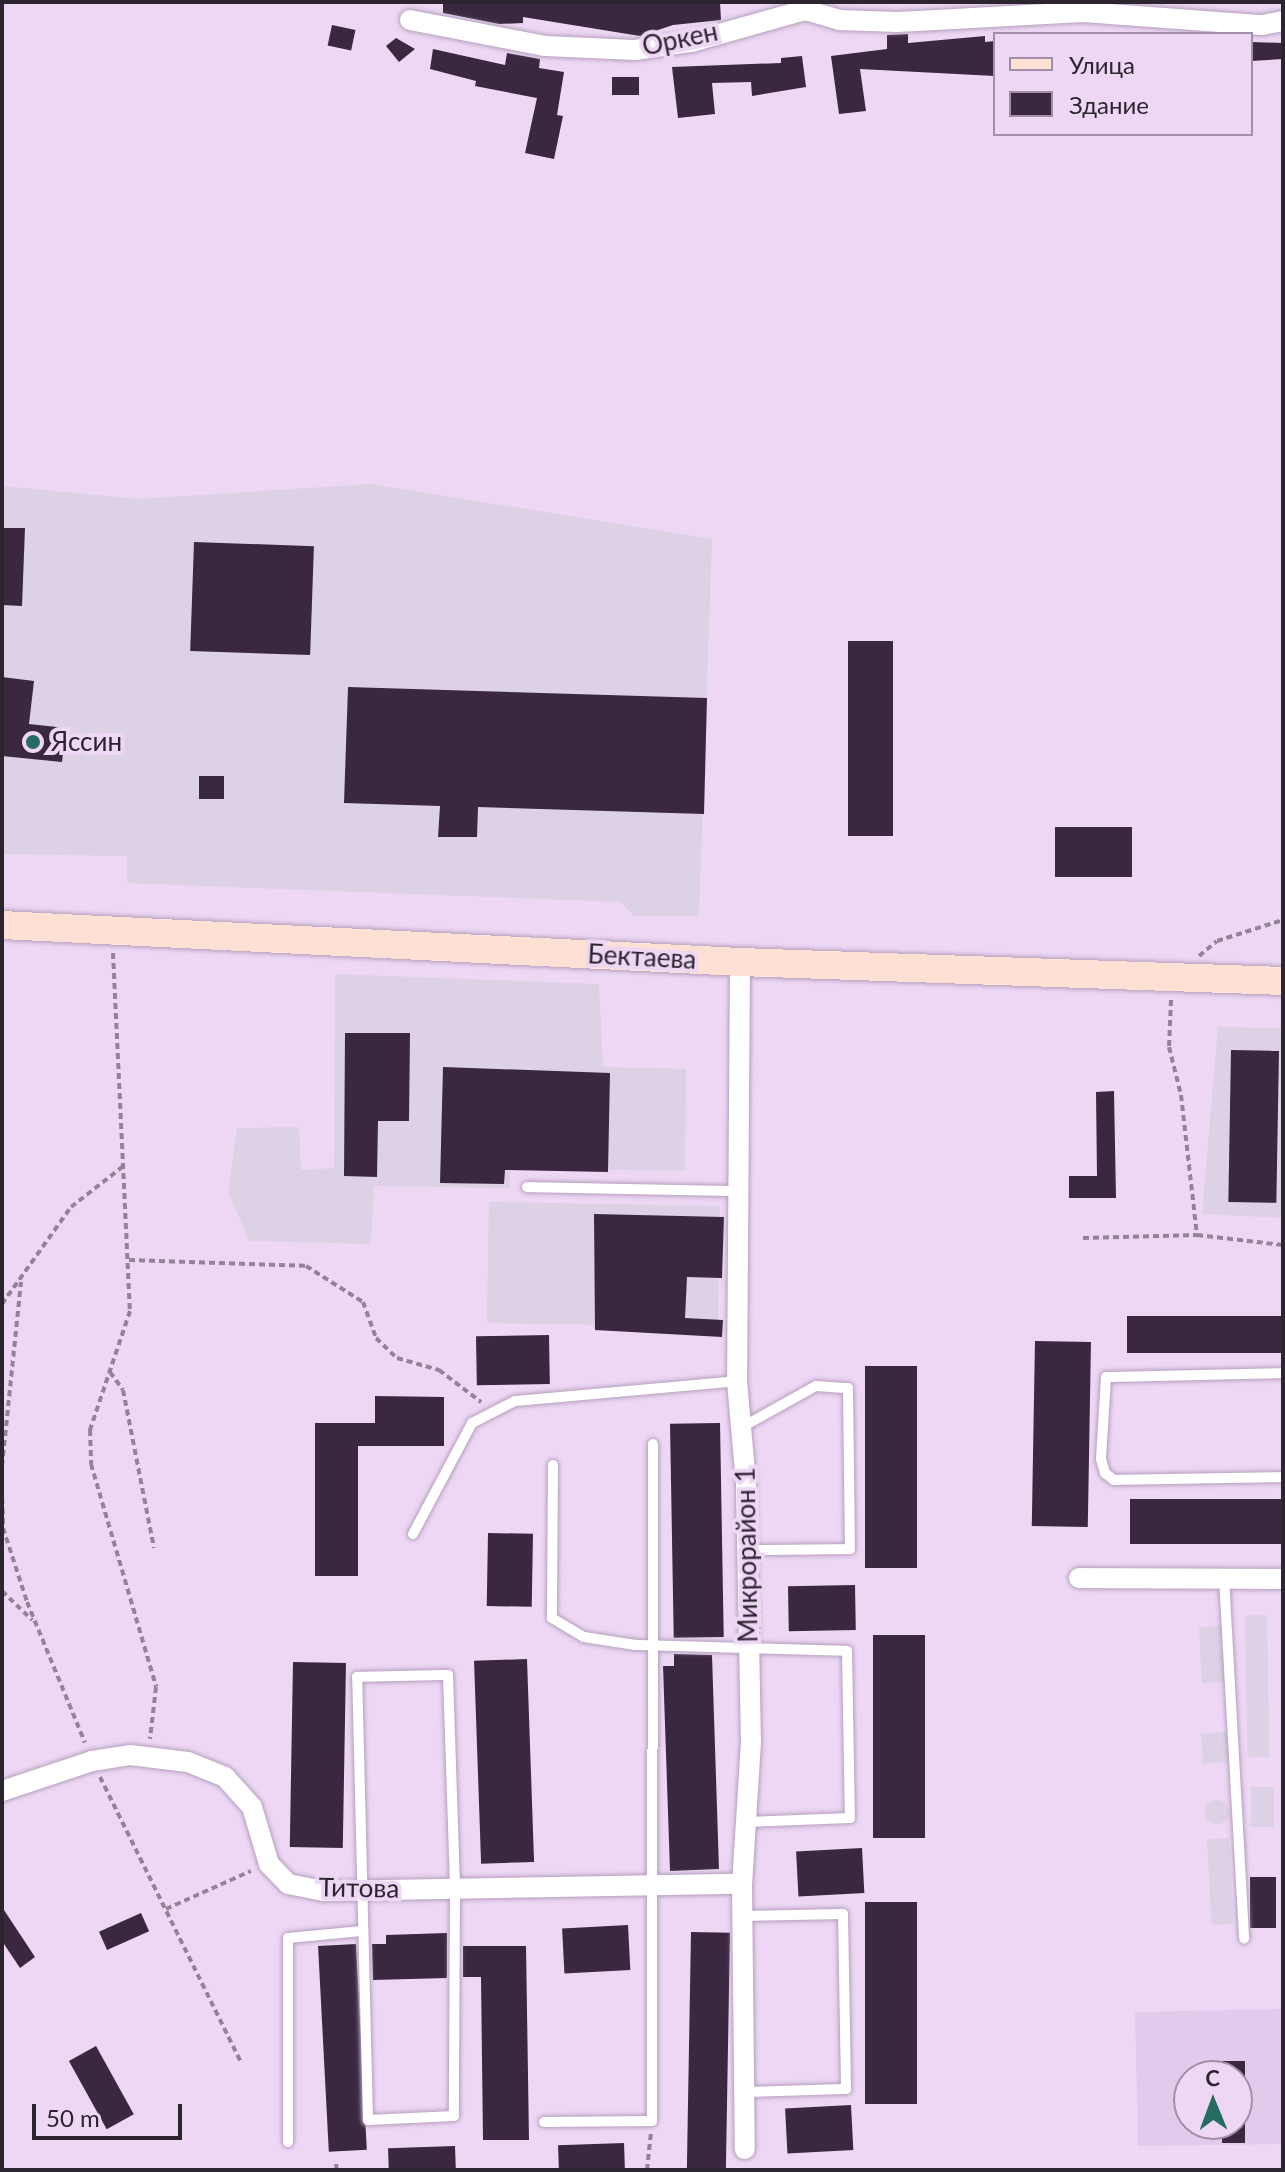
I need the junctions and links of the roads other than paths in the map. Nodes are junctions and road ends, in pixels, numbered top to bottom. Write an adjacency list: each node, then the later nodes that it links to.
1 (806, 6): 2 (street, Оркен); 3 (street, Оркен)
2 (410, 20)
3 (1283, 21)
4 (2, 925): 5 (street, Бектаева)
5 (740, 962): 6 (street, Бектаева); 8 (street, Микрорайон 1)
6 (1283, 981)
7 (527, 1187): 8 (lane)
8 (738, 1191): 10 (street, Микрорайон 1)
9 (1283, 1373): 14 (lane)
10 (737, 1381): 11 (street, Микрорайон 1); 15 (lane)
11 (744, 1426): 16 (street, Микрорайон 1); 16 (lane)
12 (653, 1444): 20 (lane)
13 (553, 1465): 20 (lane)
14 (1283, 1477)
15 (413, 1534)
16 (747, 1550): 21 (street, Микрорайон 1)
17 (1079, 1578): 18 (street)
18 (1224, 1578): 19 (street); 30 (lane)
19 (1283, 1579)
20 (653, 1646): 21 (lane); 25 (lane)
21 (749, 1648): 23 (street, Микрорайон 1); 23 (lane)
22 (2, 1791): 27 (street, Титова)
23 (746, 1822): 24 (street, Микрорайон 1)
24 (742, 1884): 25 (street, Титова); 28 (street, Микрорайон 1)
25 (653, 1885): 26 (street, Титова); 32 (lane)
26 (455, 1889): 27 (street, Титова); 27 (lane); 29 (lane)
27 (361, 1890): 29 (lane)
28 (742, 1916): 31 (street, Микрорайон 1); 31 (lane)
29 (362, 1931): 33 (lane)
30 (1244, 1938)
31 (745, 2092): 34 (street, Микрорайон 1)
32 (544, 2122)
33 (288, 2142)
34 (745, 2149)

